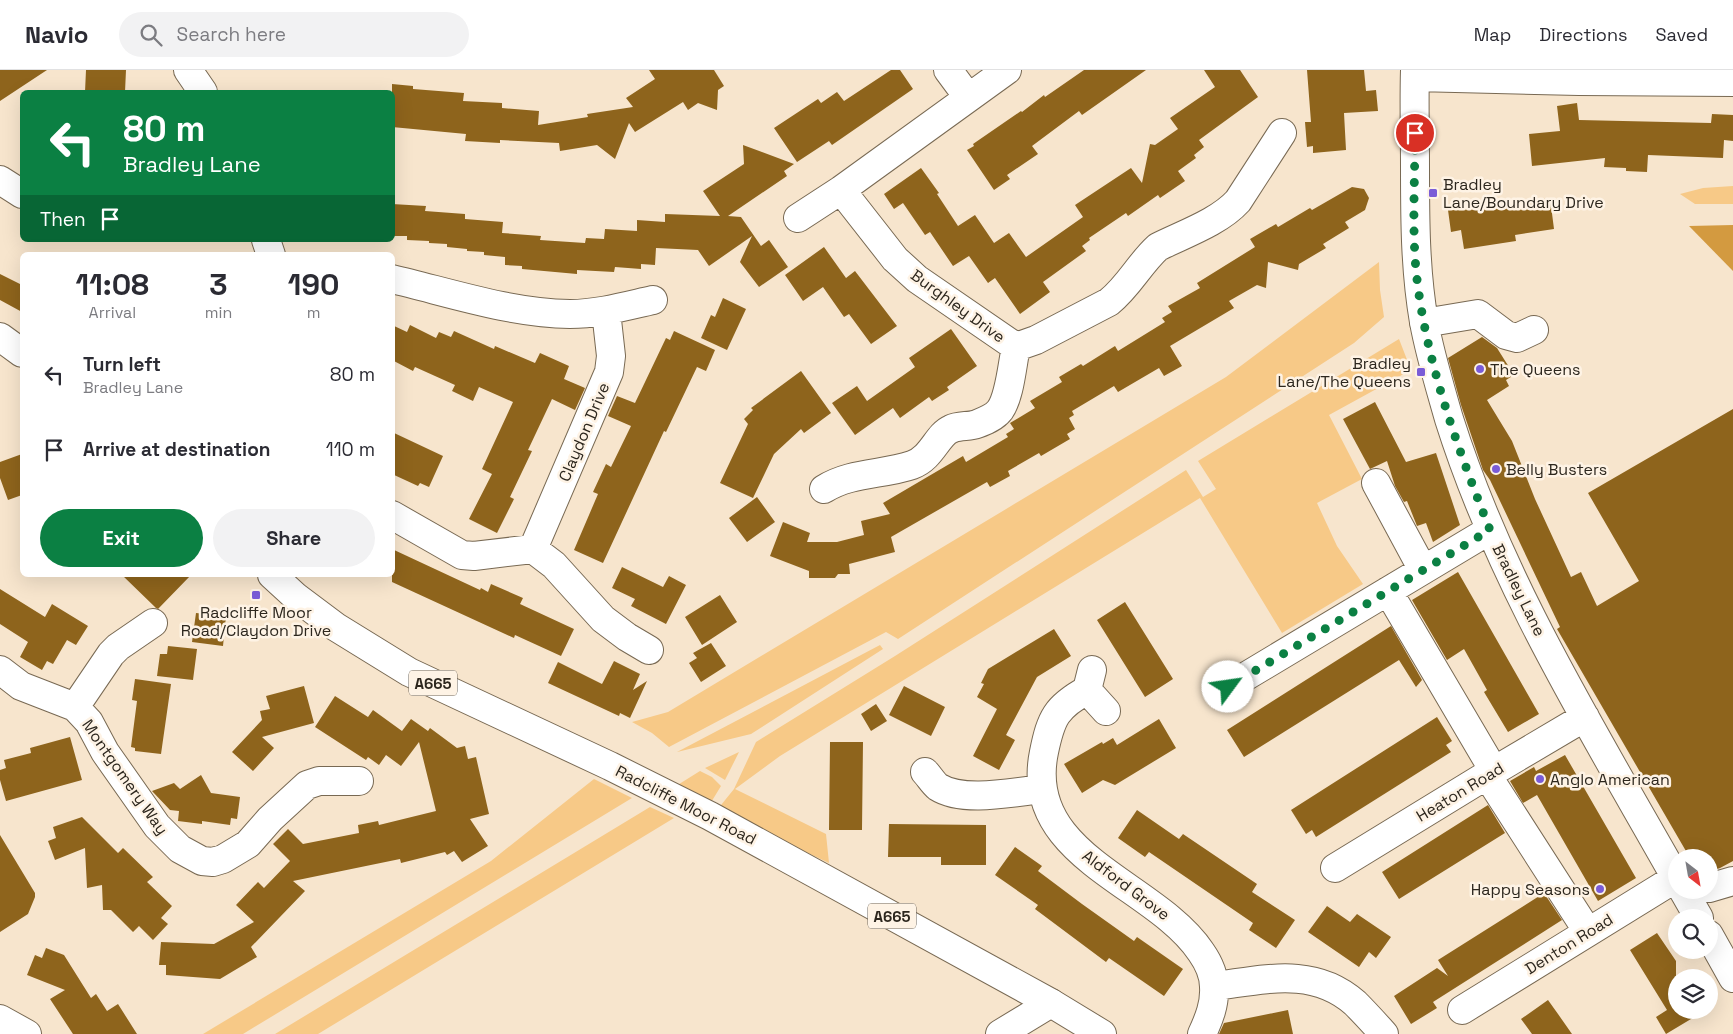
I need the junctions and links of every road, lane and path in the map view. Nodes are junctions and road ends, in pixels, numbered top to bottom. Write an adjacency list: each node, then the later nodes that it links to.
1 (188, 70): 7 (street)
2 (948, 70): 8 (street)
3 (1007, 70): 8 (street)
4 (1415, 73): 5 (street); 17 (street, Bradley Lane)
5 (1579, 75): 6 (street)
6 (1733, 82)
7 (202, 90)
8 (968, 97): 11 (street)
9 (1282, 133): 20 (street, Burghley Drive)
10 (0, 180): 12 (street)
11 (841, 190): 13 (street); 20 (street, Burghley Drive)
12 (20, 193)
13 (798, 218)
14 (395, 280): 16 (street)
15 (653, 300): 16 (street)
16 (606, 311): 26 (street, Claydon Drive)
17 (1424, 323): 18 (street); 25 (street, Bradley Lane)
18 (1534, 330)
19 (0, 337): 21 (street)
20 (1016, 347): 23 (street)
21 (20, 352)
22 (1376, 483): 27 (street)
23 (824, 489)
24 (395, 517): 26 (street)
25 (1490, 530): 27 (street); 36 (street, Bradley Lane)
26 (534, 549): 31 (street)
27 (1423, 570): 29 (street)
28 (274, 577): 50 (street, Radcliffe Moor Road / A665)
29 (1388, 591): 33 (street); 38 (street)
30 (153, 623): 34 (street, Montgomery Way)
31 (649, 650)
32 (0, 670): 34 (street, Montgomery Way)
33 (1228, 687)
34 (74, 707): 39 (street, Montgomery Way)
35 (1106, 711): 40 (street, Aldford Grove)
36 (1585, 717): 38 (street, Heaton Road); 41 (street, Bradley Lane)
37 (925, 772): 40 (street)
38 (1490, 773): 42 (street, Heaton Road); 46 (street)
39 (360, 781)
40 (1042, 789): 49 (street, Aldford Grove)
41 (1668, 853)
42 (1335, 868)
43 (1733, 881): 44 (street, Denton Road)
44 (1718, 885)
45 (1671, 899): 46 (street, Denton Road)
46 (1588, 932): 51 (street, Denton Road)
47 (1718, 951): 48 (street)
48 (1733, 978)
49 (1214, 986): 54 (street, Aldford Grove); 55 (street)
50 (1051, 1003): 52 (street); 53 (street, Radcliffe Moor Road / A665)
51 (1462, 1010)
52 (1000, 1034)
53 (1102, 1034)
54 (1202, 1034)
55 (1384, 1034)

